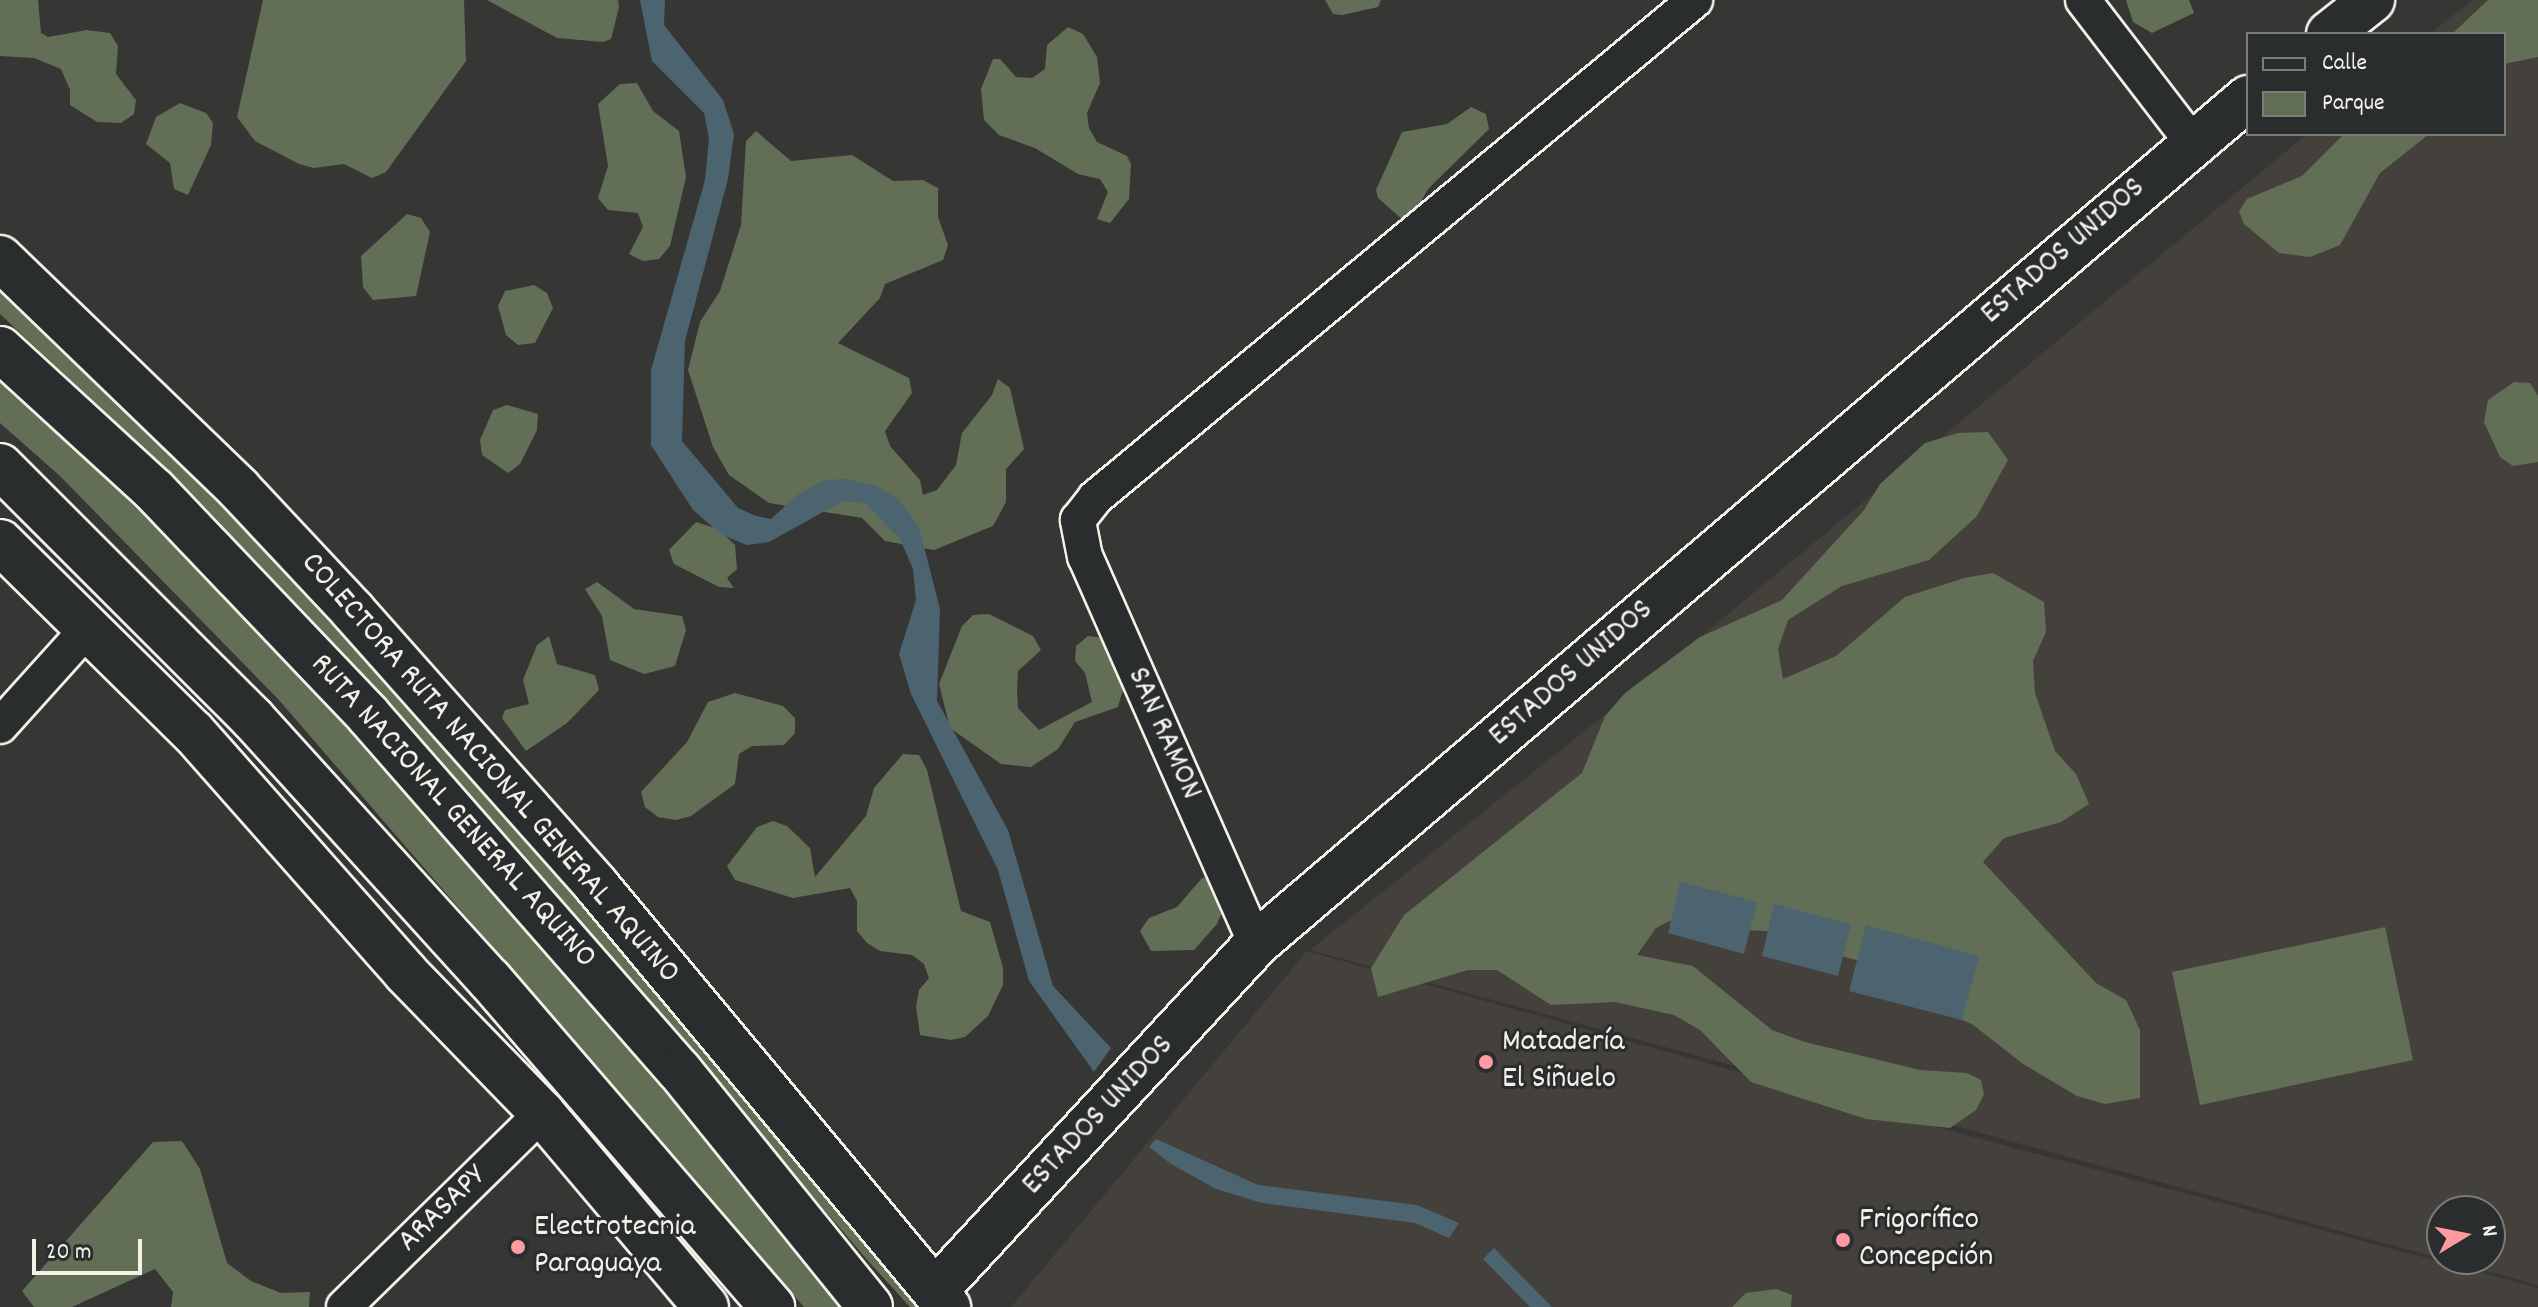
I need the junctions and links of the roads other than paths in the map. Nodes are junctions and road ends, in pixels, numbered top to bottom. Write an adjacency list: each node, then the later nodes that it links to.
1 (1695, 0): 13 (street, SAN RAMON)
2 (2083, 0): 6 (street)
3 (2372, 0): 4 (main road)
4 (2332, 32)
5 (2246, 100): 6 (main road, ESTADOS UNIDOS)
6 (2192, 142): 13 (main road, ESTADOS UNIDOS)
7 (0, 258): 17 (main road, COLECTORA RUTA NACIONAL GENERAL AQUINO)
8 (0, 349): 21 (main road, RUTA NACIONAL GENERAL AQUINO)
9 (0, 466): 14 (main road)
10 (0, 542): 11 (main road)
11 (90, 626): 12 (street); 15 (main road)
12 (0, 726)
13 (1256, 944): 17 (main road, ESTADOS UNIDOS)
14 (490, 980): 16 (main road); 20 (main road)
15 (542, 1113): 16 (main road); 18 (street, ARASAPY)
16 (640, 1228): 19 (main road)
17 (941, 1299)
18 (344, 1307)
19 (706, 1307)
20 (772, 1307)
21 (870, 1307)

